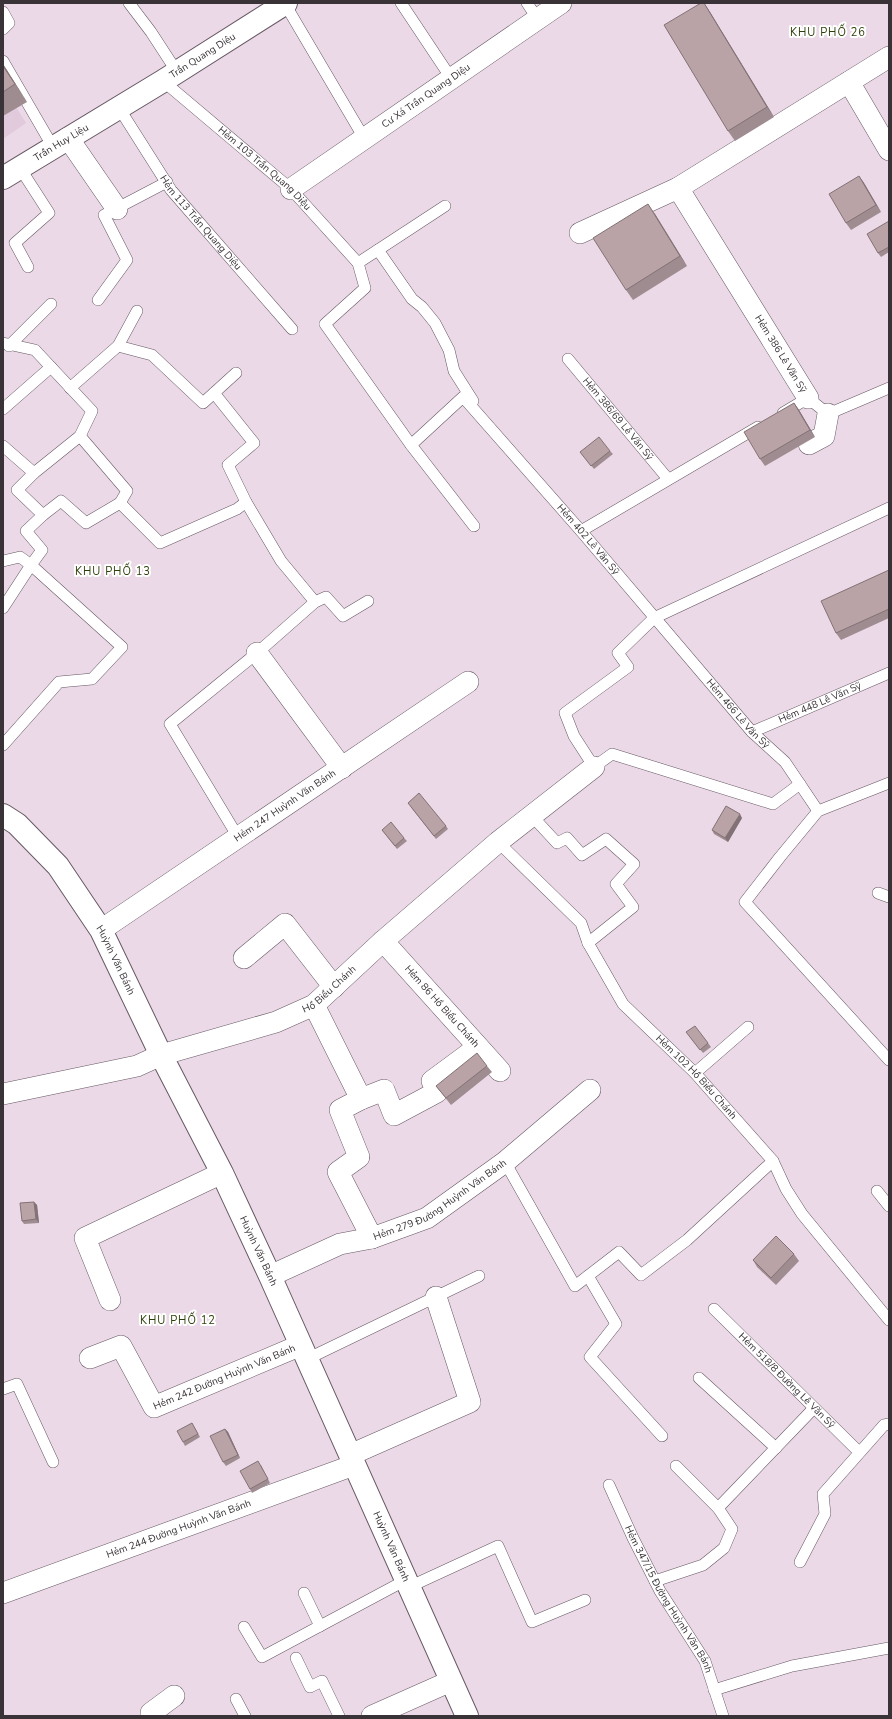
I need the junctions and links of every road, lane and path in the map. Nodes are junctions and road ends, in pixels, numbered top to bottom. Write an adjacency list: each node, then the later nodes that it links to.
1 (129, 3): 10 (lane, Hẻm 103 Trần Quang Diệu)
2 (285, 3): 10 (street, Trần Quang Diệu); 14 (lane)
3 (401, 3): 11 (lane)
4 (561, 3): 5 (street, Cư Xá Trần Quang Diệu)
5 (532, 11): 11 (street, Cư Xá Trần Quang Diệu)
6 (3, 12): 7 (lane)
7 (3, 29)
8 (889, 57): 12 (street)
9 (3, 61): 15 (lane)
10 (170, 76): 13 (street, Trần Quang Diệu); 20 (lane, Hẻm 103 Trần Quang Diệu)
11 (451, 78): 14 (street, Cư Xá Trần Quang Diệu)
12 (849, 82): 16 (street); 19 (street)
13 (119, 108): 15 (street, Trần Huy Liệu); 18 (lane, Hẻm 113 Trần Quang Diệu)
14 (364, 138): 20 (street, Cư Xá Trần Quang Diệu)
15 (61, 143): 17 (street, Trần Huy Liệu); 22 (street)
16 (889, 150)
17 (11, 173): 26 (lane)
18 (167, 182): 22 (lane); 30 (lane, Hẻm 113 Trần Quang Diệu)
19 (678, 188): 23 (street); 39 (street, Hẻm 386 Lê Văn Sỹ)
20 (291, 189): 25 (lane, Hẻm 103 Trần Quang Diệu)
21 (445, 206): 24 (lane)
22 (117, 209): 27 (lane)
23 (580, 233)
24 (378, 250): 25 (lane); 42 (lane)
25 (358, 263): 45 (lane, Hẻm 103 Trần Quang Diệu)
26 (28, 268)
27 (98, 300)
28 (51, 304): 31 (lane)
29 (137, 311): 32 (lane)
30 (292, 329)
31 (6, 344): 34 (lane)
32 (118, 346): 36 (lane); 38 (lane)
33 (568, 359): 48 (lane, Hẻm 386/69 Lê Văn Sỹ)
34 (51, 367): 36 (lane); 40 (lane)
35 (236, 373): 38 (lane)
36 (70, 388): 43 (lane)
37 (889, 388): 41 (lane)
38 (214, 393): 49 (lane)
39 (808, 398): 41 (lane); 48 (lane, Hẻm 386 Lê Văn Sỹ)
40 (3, 409)
41 (828, 414): 44 (street)
42 (484, 422): 45 (lane, Hẻm 402 Lê Văn Sỹ); 54 (lane, Hẻm 402 Lê Văn Sỹ)
43 (80, 436): 47 (lane); 50 (lane)
44 (809, 444)
45 (411, 445): 53 (lane)
46 (3, 446): 47 (lane)
47 (34, 473): 52 (lane)
48 (668, 479): 54 (lane, Hẻm 386 Lê Văn Sỹ)
49 (246, 502): 50 (lane); 58 (lane)
50 (120, 503): 52 (lane)
51 (889, 508): 60 (lane)
52 (43, 515): 56 (lane)
53 (474, 526)
54 (581, 531): 60 (lane, Hẻm 402 Lê Văn Sỹ)
55 (3, 561): 56 (lane)
56 (31, 565): 59 (lane); 65 (lane)
57 (368, 601): 58 (lane)
58 (315, 602): 61 (lane)
59 (3, 608)
60 (654, 618): 64 (lane, Hẻm 466 Lê Văn Sỹ); 66 (lane)
61 (257, 653): 67 (street); 73 (lane)
62 (889, 673): 64 (lane, Hẻm 448 Lê Văn Sỹ)
63 (468, 682): 67 (street, Hẻm 247 Huỳnh Văn Bánh)
64 (752, 732): 69 (lane, Hẻm 466 Lê Văn Sỹ)
65 (3, 745)
66 (594, 767): 69 (lane); 72 (street, Hồ Biểu Chánh)
67 (342, 768): 73 (street, Hẻm 247 Huỳnh Văn Bánh)
68 (889, 783): 70 (lane)
69 (800, 784): 70 (lane, Hẻm 466 Lê Văn Sỹ)
70 (818, 811): 86 (lane)
71 (3, 815): 77 (street, Huỳnh Văn Bánh)
72 (532, 816): 74 (street, Hồ Biểu Chánh); 79 (lane)
73 (238, 837): 77 (street, Hẻm 247 Huỳnh Văn Bánh)
74 (498, 842): 78 (street, Hồ Biểu Chánh); 79 (lane, Hẻm 102 Hồ Biểu Chánh)
75 (878, 893): 76 (lane)
76 (889, 897)
77 (101, 930): 85 (street, Huỳnh Văn Bánh)
78 (383, 941): 81 (street, Hồ Biểu Chánh); 84 (street, Hẻm 86 Hồ Biểu Chánh)
79 (588, 943): 88 (lane, Hẻm 102 Hồ Biểu Chánh)
80 (244, 958): 81 (street)
81 (334, 987): 82 (street, Hồ Biểu Chánh)
82 (314, 1005): 85 (street, Hồ Biểu Chánh); 91 (street)
83 (748, 1027): 88 (lane)
84 (478, 1047): 87 (street, Hẻm 86 Hồ Biểu Chánh); 91 (street)
85 (161, 1055): 90 (street, Hồ Biểu Chánh); 94 (street, Huỳnh Văn Bánh)
86 (889, 1060)
87 (500, 1072)
88 (695, 1073): 92 (lane, Hẻm 102 Hồ Biểu Chánh)
89 (590, 1090): 93 (street, Hẻm 279 Đường Huỳnh Văn Bánh)
90 (3, 1094)
91 (361, 1099): 97 (street)
92 (773, 1161): 100 (lane); 104 (lane, Hẻm 102 Hồ Biểu Chánh)
93 (504, 1162): 97 (street, Hẻm 279 Đường Huỳnh Văn Bánh); 100 (lane)
94 (222, 1173): 98 (street, Huỳnh Văn Bánh); 102 (street)
95 (877, 1191): 96 (lane)
96 (889, 1206)
97 (372, 1238): 98 (street, Hẻm 279 Đường Huỳnh Văn Bánh)
98 (270, 1276): 105 (street, Huỳnh Văn Bánh)
99 (479, 1276): 101 (lane)
100 (588, 1276): 111 (lane)
101 (436, 1297): 105 (lane); 114 (street, Hẻm 244 Đường Huỳnh Văn Bánh)
102 (110, 1300)
103 (714, 1310): 109 (lane, Hẻm 518/8 Đường Lê Văn Sỹ)
104 (889, 1320)
105 (304, 1352): 106 (street, Hẻm 242 Đường Huỳnh Văn Bánh); 114 (street, Huỳnh Văn Bánh)
106 (90, 1358)
107 (698, 1378): 112 (lane)
108 (3, 1389): 115 (lane)
109 (814, 1408): 112 (lane); 113 (lane, Hẻm 518/8 Đường Lê Văn Sỹ)
110 (889, 1424): 113 (lane)
111 (662, 1436)
112 (776, 1448): 118 (lane)
113 (859, 1452): 119 (lane)
114 (352, 1460): 121 (street, Huỳnh Văn Bánh); 122 (street, Hẻm 244 Đường Huỳnh Văn Bánh)
115 (53, 1462)
116 (676, 1466): 118 (lane)
117 (609, 1485): 120 (lane, Hẻm 347/15 Đường Huỳnh Văn Bánh)
118 (718, 1508): 120 (lane)
119 (800, 1562)
120 (655, 1581): 130 (lane, Hẻm 347/15 Đường Huỳnh Văn Bánh)
121 (407, 1583): 124 (lane); 125 (lane); 129 (street, Huỳnh Văn Bánh)
122 (3, 1593)
123 (304, 1593): 125 (lane)
124 (585, 1600)
125 (320, 1626): 126 (lane)
126 (244, 1627)
127 (889, 1648): 130 (lane)
128 (296, 1658): 135 (lane)
129 (451, 1681): 136 (street); 137 (street, Huỳnh Văn Bánh)
130 (714, 1690): 138 (lane, Hẻm 347/15 Đường Huỳnh Văn Bánh)
131 (174, 1696): 133 (street)
132 (236, 1699): 134 (lane)
133 (151, 1716)
134 (245, 1716)
135 (338, 1716)
136 (372, 1716)
137 (467, 1716)
138 (723, 1716)

